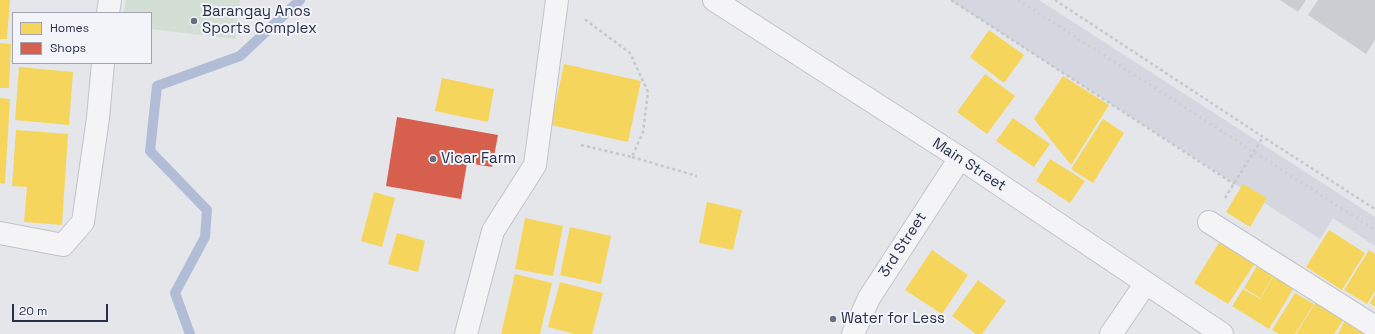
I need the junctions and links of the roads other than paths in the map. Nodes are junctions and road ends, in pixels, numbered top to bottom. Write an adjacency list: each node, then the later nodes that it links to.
1 (110, 0): 4 (street)
2 (557, 0): 11 (street)
3 (714, 0): 6 (street, Main Street)
4 (108, 12)
5 (103, 64): 8 (street)
6 (960, 158): 9 (street, Main Street); 12 (street, 3rd Street)
7 (1209, 222): 10 (street)
8 (0, 233)
9 (1146, 283): 13 (street); 14 (street, Main Street)
10 (1375, 327)
11 (466, 334)
12 (853, 334)
13 (1111, 334)
14 (1222, 334)

